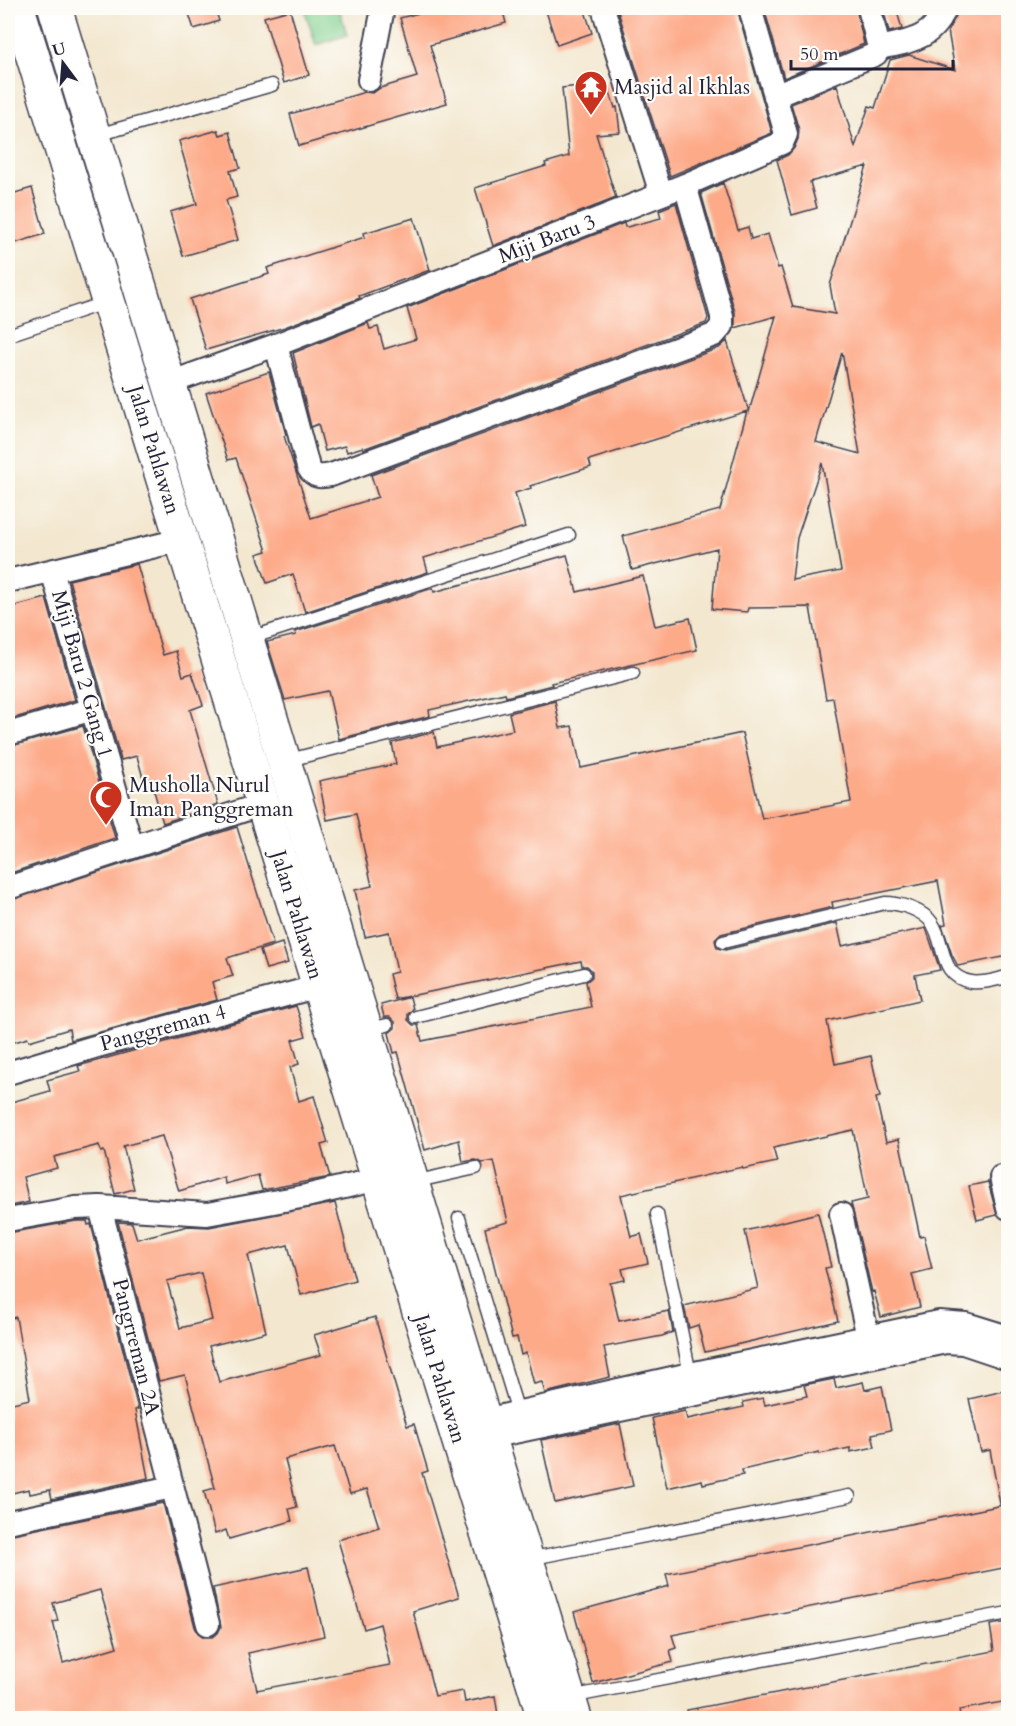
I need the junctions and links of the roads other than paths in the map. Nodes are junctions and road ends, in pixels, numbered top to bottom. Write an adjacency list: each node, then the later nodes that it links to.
1 (18, 8): 12 (main road, Jalan Pahlawan)
2 (55, 8): 12 (main road, Jalan Pahlawan)
3 (383, 8): 9 (street)
4 (603, 8): 14 (street)
5 (750, 8): 11 (street, Miji Baru 3)
6 (869, 8): 8 (street)
7 (946, 8): 8 (street)
8 (879, 48): 11 (street)
9 (369, 80)
10 (272, 85): 12 (lane)
11 (775, 96): 13 (street, Miji Baru 3)
12 (77, 141): 15 (main road, Jalan Pahlawan); 18 (main road, Jalan Pahlawan)
13 (685, 185): 14 (street, Miji Baru 3); 17 (street)
14 (661, 194): 17 (street, Miji Baru 3)
15 (108, 301): 16 (lane); 20 (main road, Jalan Pahlawan)
16 (8, 335)
17 (276, 345): 18 (street, Miji Baru 3)
18 (173, 381): 23 (main road, Jalan Pahlawan)
19 (568, 535): 23 (lane)
20 (182, 540): 21 (street); 28 (main road, Jalan Pahlawan)
21 (52, 571): 22 (street); 25 (street, Miji Baru 2 Gang 1)
22 (8, 581)
23 (247, 639): 27 (main road, Jalan Pahlawan)
24 (633, 673): 27 (lane)
25 (93, 709): 26 (street); 29 (street, Miji Baru 2 Gang 1)
26 (8, 734)
27 (284, 761): 36 (main road, Jalan Pahlawan)
28 (263, 804): 29 (street); 34 (main road, Jalan Pahlawan)
29 (132, 847): 30 (street)
30 (8, 888)
31 (723, 942): 33 (lane)
32 (584, 974): 35 (lane)
33 (1008, 977)
34 (319, 986): 37 (main road, Jalan Pahlawan); 38 (street, Panggreman 4)
35 (416, 1017)
36 (376, 1028): 37 (main road); 42 (main road, Jalan Pahlawan)
37 (335, 1038): 41 (main road, Jalan Pahlawan)
38 (8, 1073)
39 (476, 1168): 42 (lane)
40 (1001, 1178): 44 (street)
41 (378, 1179): 43 (street); 54 (main road, Jalan Pahlawan)
42 (412, 1182): 54 (main road, Jalan Pahlawan)
43 (100, 1207): 48 (street); 55 (street, Pangrreman 2A)
44 (1008, 1208)
45 (657, 1214): 52 (lane)
46 (841, 1214): 49 (street)
47 (459, 1218): 53 (lane)
48 (8, 1220)
49 (868, 1337): 50 (street); 52 (street)
50 (1008, 1337)
51 (1008, 1358): 54 (street)
52 (690, 1374): 53 (street)
53 (518, 1412): 54 (street)
54 (472, 1432): 58 (main road, Jalan Pahlawan); 62 (main road, Jalan Pahlawan)
55 (172, 1487): 57 (street); 60 (street, Pangrreman 2A)
56 (849, 1496): 58 (lane)
57 (8, 1522)
58 (527, 1560): 61 (main road, Jalan Pahlawan)
59 (1008, 1613): 61 (lane)
60 (208, 1624)
61 (572, 1708)
62 (544, 1719)

